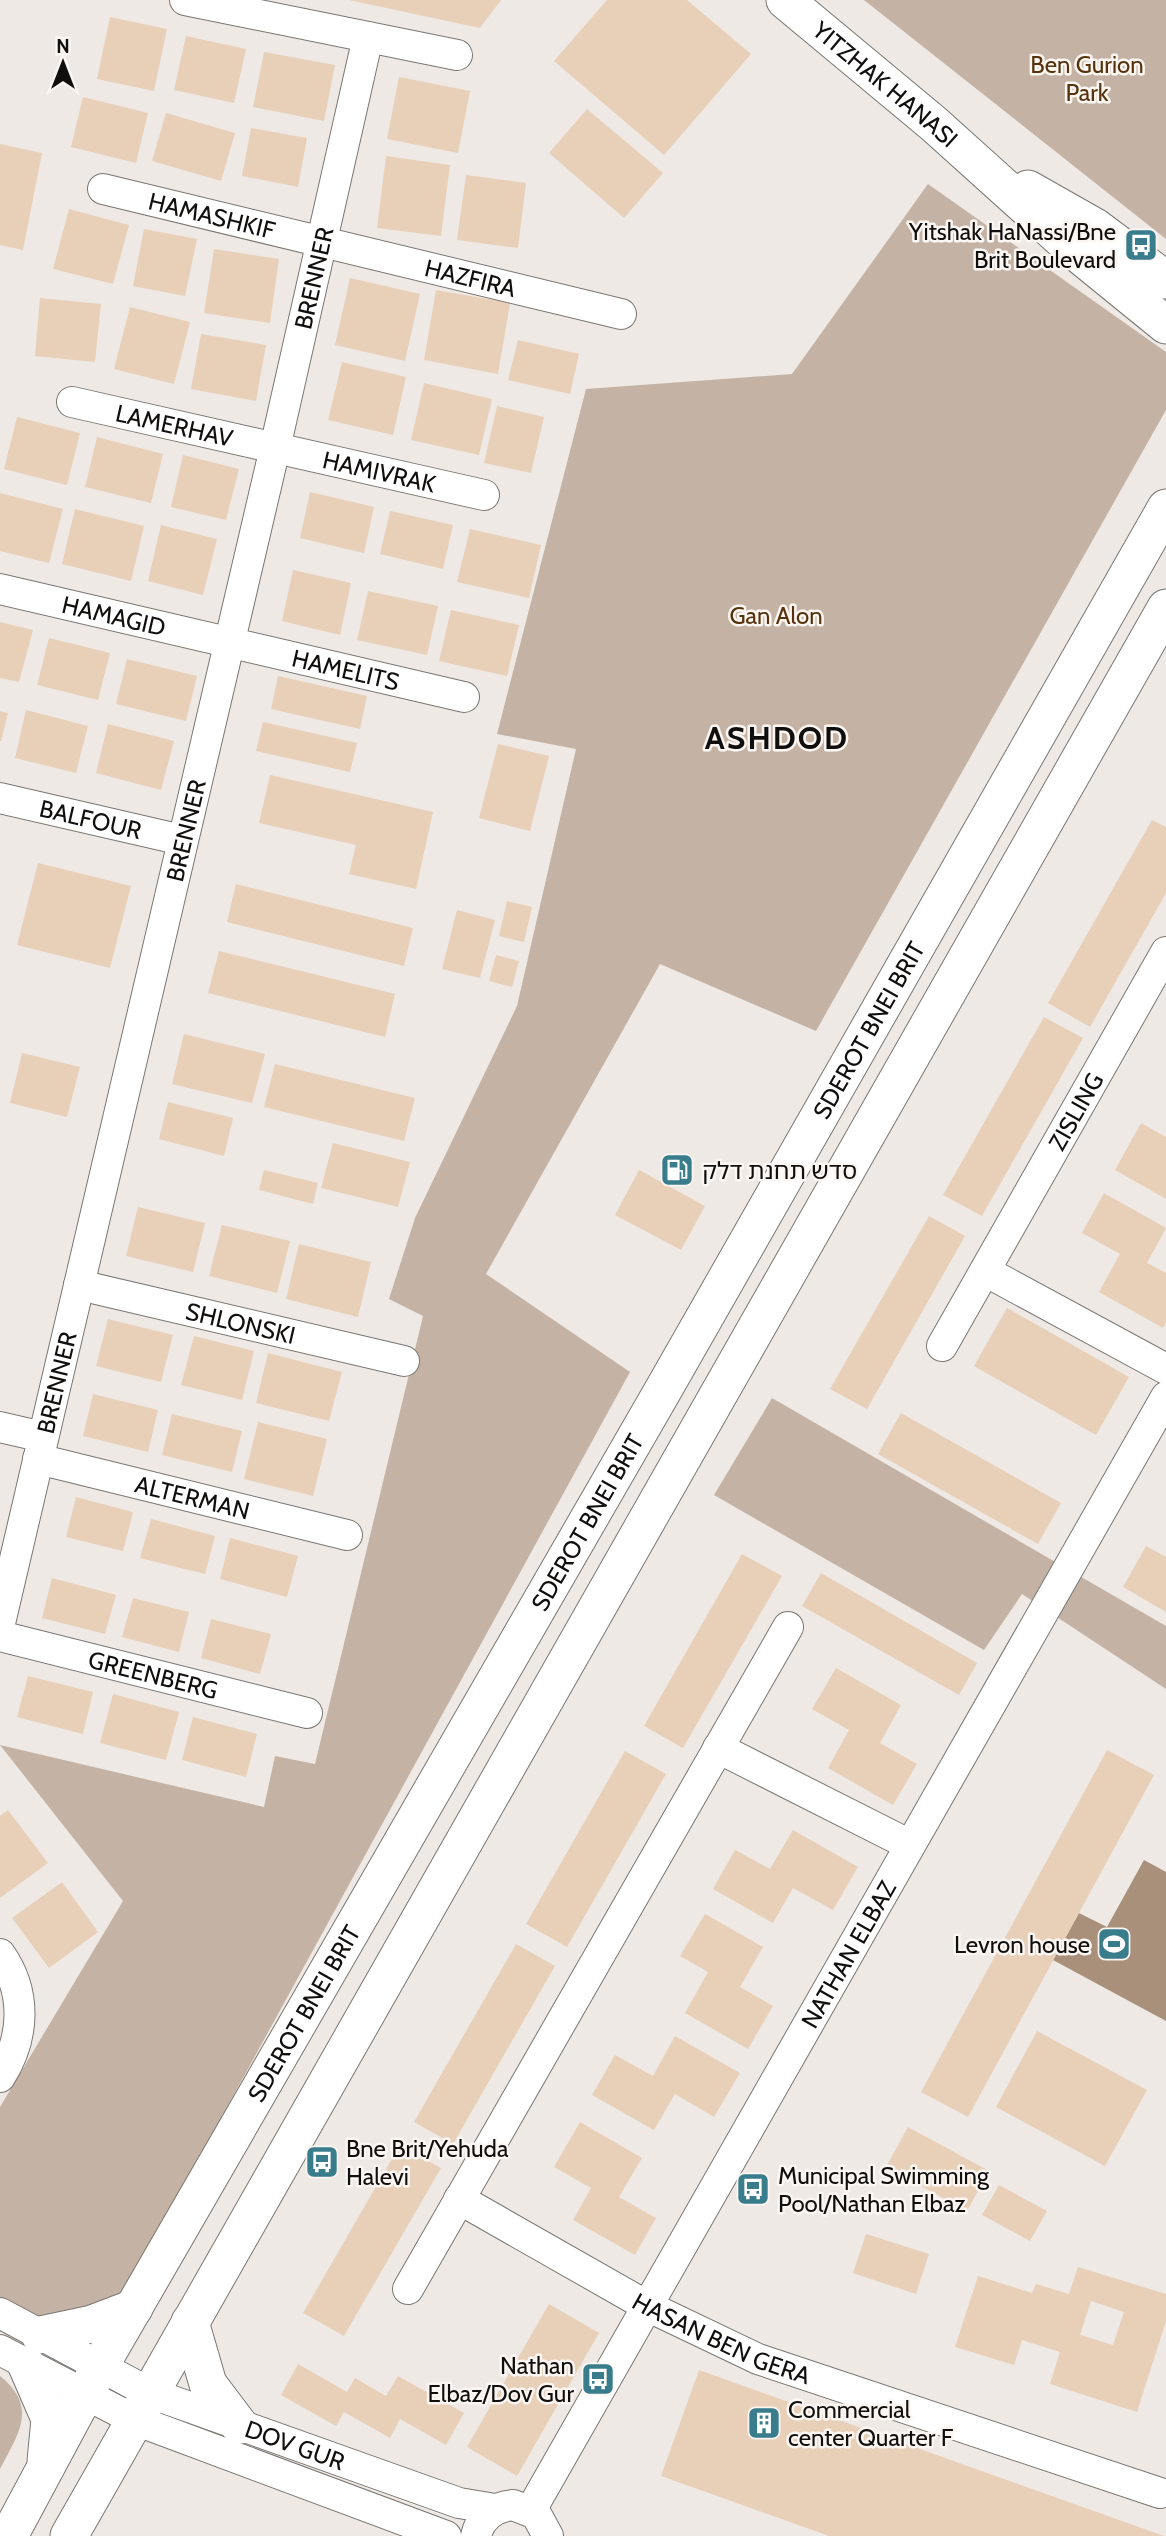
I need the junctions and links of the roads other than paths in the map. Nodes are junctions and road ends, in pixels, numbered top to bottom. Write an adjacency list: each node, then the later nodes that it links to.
1 (185, 0): 3 (street)
2 (785, 0): 5 (main road, YITZHAK HANASI)
3 (368, 37): 4 (street); 7 (street, BRENNER)
4 (457, 55)
5 (986, 169): 8 (main road, YITZHAK HANASI); 10 (main road, YITZHAK HANASI)
6 (103, 188): 7 (street, HAMASHKIF)
7 (321, 241): 9 (street, HAZFIRA); 12 (street, BRENNER)
8 (1166, 280)
9 (621, 314)
10 (1166, 325)
11 (72, 402): 12 (street, LAMERHAV)
12 (275, 448): 13 (street, HAMIVRAK); 17 (street, BRENNER)
13 (484, 495)
14 (1166, 508): 42 (main road, SDEROT BNEI BRIT)
15 (0, 589): 17 (street, HAMAGID)
16 (1166, 608): 44 (main road, SDEROT BNEI BRIT)
17 (228, 642): 18 (street, HAMELITS); 20 (street, BRENNER)
18 (464, 697)
19 (0, 797): 20 (street, BALFOUR)
20 (182, 840): 23 (street, BRENNER)
21 (1166, 953): 22 (street, ZISLING)
22 (985, 1270): 24 (street, ZISLING); 26 (street)
23 (79, 1285): 25 (street, SHLONSKI); 29 (street, BRENNER)
24 (942, 1346)
25 (404, 1361)
26 (1166, 1369)
27 (1166, 1397): 36 (street, NATHAN ELBAZ)
28 (0, 1427): 29 (street, ALTERMAN)
29 (41, 1448): 30 (street, ALTERMAN); 31 (street, BRENNER)
30 (347, 1535)
31 (0, 1623)
32 (788, 1627): 35 (street)
33 (0, 1636): 34 (street, GREENBERG)
34 (307, 1713)
35 (719, 1748): 36 (street); 39 (street)
36 (910, 1845): 41 (street, NATHAN ELBAZ)
37 (0, 1954): 38 (street)
38 (0, 2077)
39 (459, 2199): 40 (street); 41 (street, HASAN BEN GERA)
40 (408, 2289)
41 (648, 2306): 50 (street, HASAN BEN GERA); 52 (street, NATHAN ELBAZ)
42 (134, 2308): 45 (main road); 46 (main road, SDEROT BNEI BRIT)
43 (0, 2312): 45 (street, DOV GUR)
44 (190, 2322): 47 (main road, SDEROT BNEI BRIT); 48 (main road)
45 (22, 2350): 46 (street, DOV GUR); 49 (main road)
46 (92, 2381): 47 (street, DOV GUR); 49 (main road, SDEROT BNEI BRIT)
47 (142, 2406): 48 (street, DOV GUR); 54 (main road, SDEROT BNEI BRIT); 55 (street, DOV GUR)
48 (239, 2425): 51 (street, DOV GUR)
49 (44, 2471): 53 (main road, SDEROT BNEI BRIT)
50 (1160, 2493)
51 (495, 2509): 52 (street, DOV GUR); 56 (street)
52 (545, 2528)
53 (9, 2536)
54 (69, 2536)
55 (446, 2536)
56 (476, 2536)

